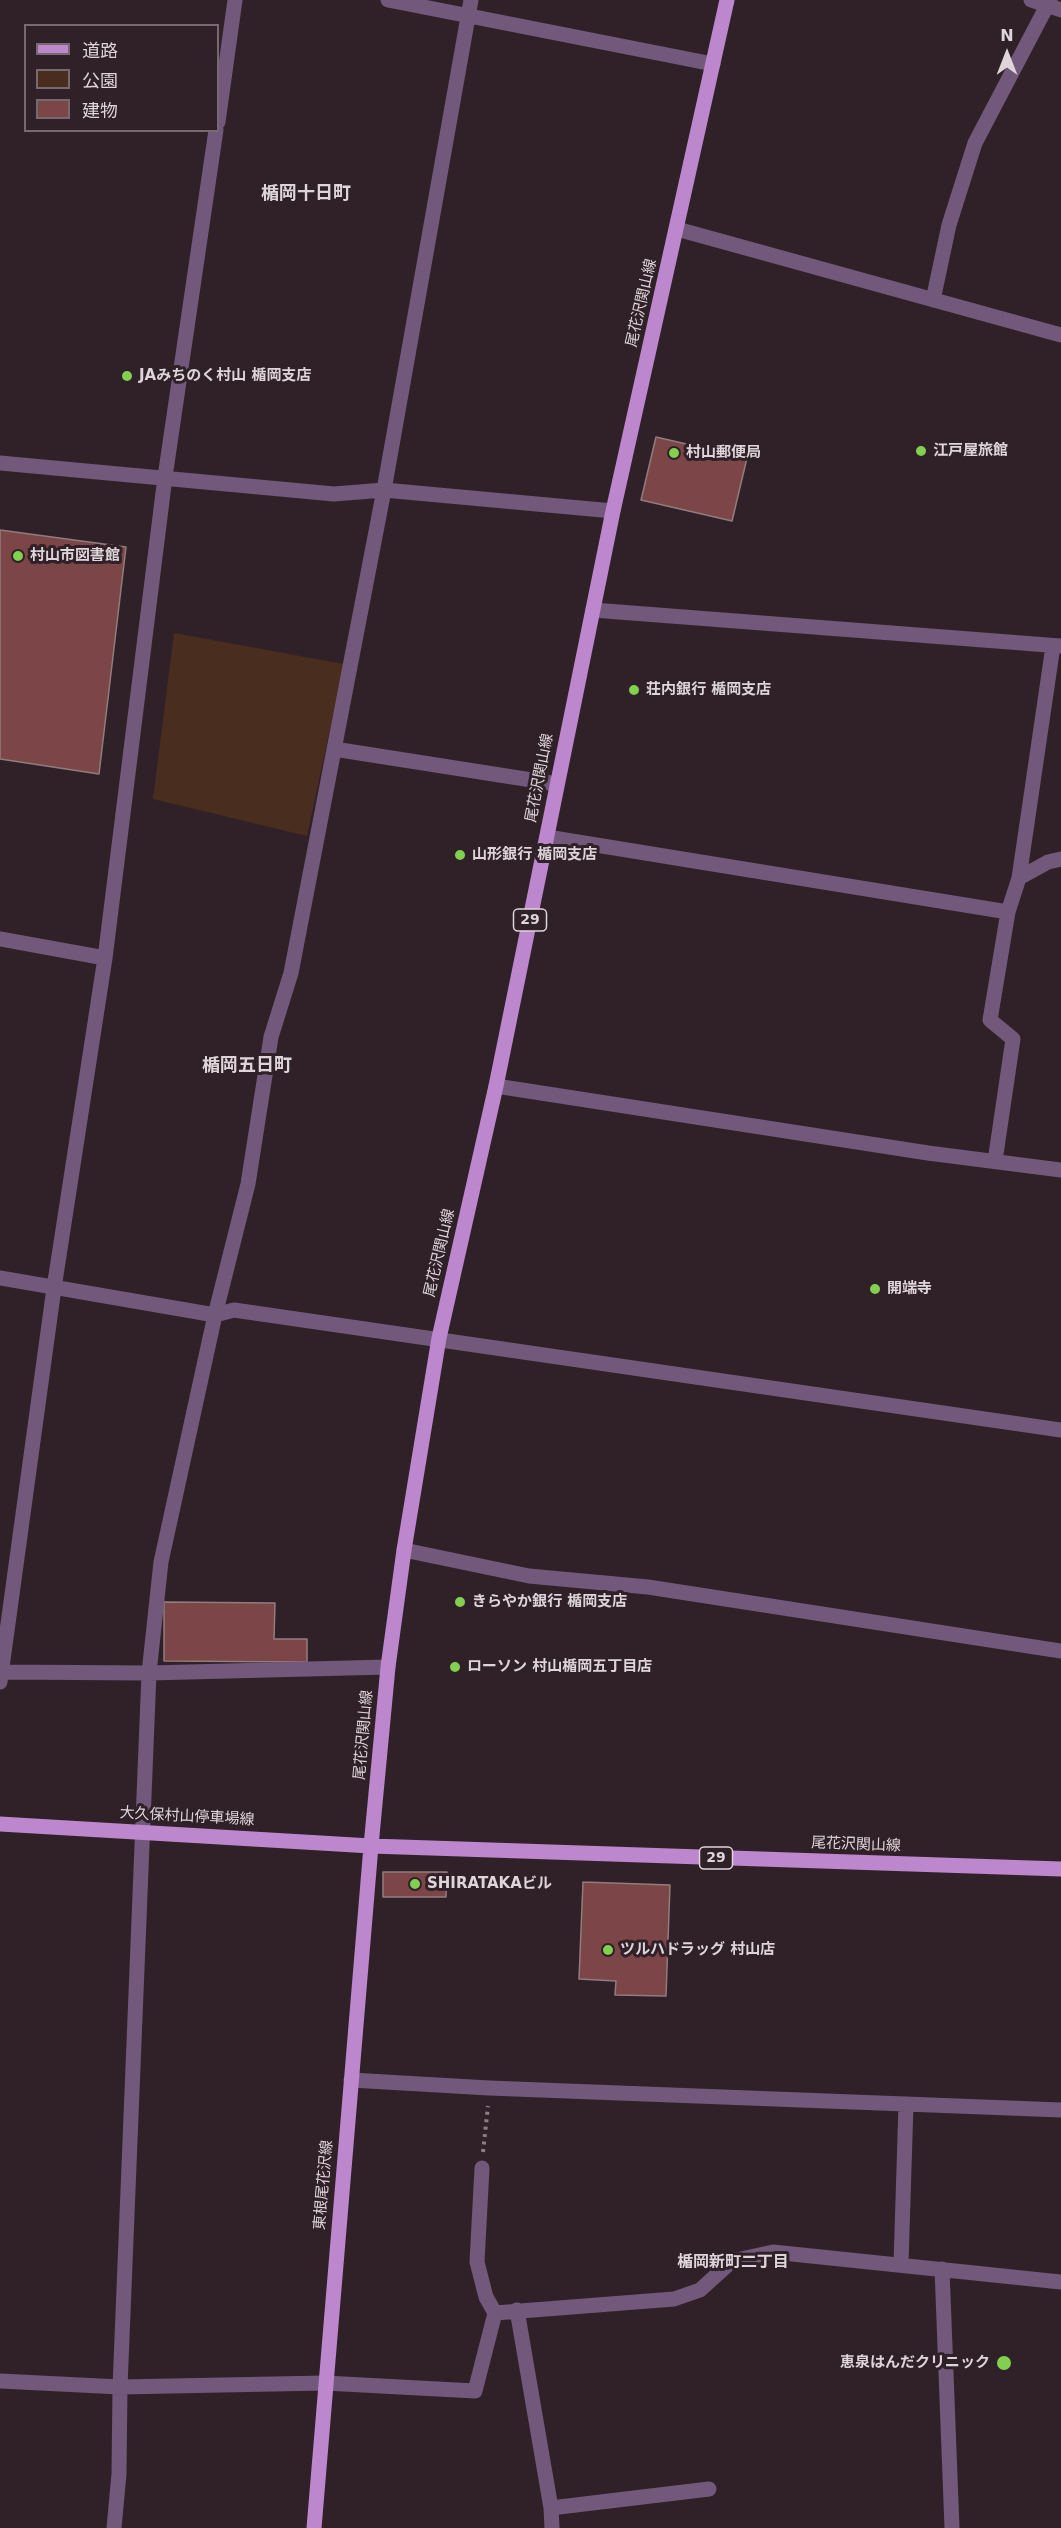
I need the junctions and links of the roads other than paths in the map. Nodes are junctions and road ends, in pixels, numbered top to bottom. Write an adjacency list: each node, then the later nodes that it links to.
1 (236, 0): 9 (street)
2 (388, 0): 7 (street)
3 (471, 0): 7 (street)
4 (728, 0): 8 (main road, 尾花沢関山線 / 29)
5 (1031, 0): 6 (street)
6 (1053, 5): 12 (street)
7 (469, 16): 8 (street); 16 (street)
8 (713, 64): 11 (main road, 尾花沢関山線 / 29)
9 (219, 115)
10 (216, 132): 15 (street)
11 (677, 229): 12 (street); 17 (main road, 尾花沢関山線 / 29)
12 (933, 300): 13 (street)
13 (1061, 335)
14 (0, 463): 15 (street)
15 (165, 477): 16 (street); 27 (street)
16 (384, 490): 17 (street); 20 (street)
17 (614, 511): 18 (main road, 尾花沢関山線 / 29)
18 (593, 610): 19 (street); 21 (main road, 尾花沢関山線 / 29)
19 (1057, 646): 24 (street)
20 (334, 749): 21 (street); 33 (street)
21 (557, 784): 22 (main road, 尾花沢関山線 / 29)
22 (547, 837): 25 (street); 28 (main road, 尾花沢関山線 / 29)
23 (1061, 858): 24 (street)
24 (1019, 878): 25 (street)
25 (1008, 912): 29 (street)
26 (0, 939): 27 (street)
27 (105, 958): 32 (street)
28 (496, 1086): 29 (street); 34 (main road, 尾花沢関山線 / 29)
29 (995, 1161): 30 (street)
30 (1061, 1170)
31 (0, 1278): 32 (street)
32 (54, 1288): 33 (street); 40 (street)
33 (216, 1315): 34 (street); 39 (street)
34 (439, 1338): 35 (street); 36 (main road, 尾花沢関山線 / 29)
35 (1061, 1430)
36 (404, 1550): 37 (street); 38 (main road, 尾花沢関山線 / 29)
37 (1061, 1651)
38 (388, 1667): 39 (street); 43 (main road, 尾花沢関山線 / 29)
39 (149, 1673): 40 (street); 42 (street)
40 (1, 1677)
41 (0, 1824): 42 (main road, 大久保村山停車場線)
42 (142, 1832): 43 (main road, 大久保村山停車場線); 56 (street)
43 (371, 1846): 44 (main road, 尾花沢関山線 / 29); 45 (main road, 東根尾花沢線)
44 (1061, 1869)
45 (351, 2080): 46 (street); 55 (main road, 東根尾花沢線)
46 (906, 2104): 47 (street); 49 (street)
47 (1061, 2110)
48 (482, 2168): 53 (street)
49 (901, 2264): 50 (street); 52 (street)
50 (942, 2269): 51 (street); 62 (street)
51 (1061, 2282)
52 (517, 2310): 53 (street); 58 (street)
53 (495, 2313): 55 (street)
54 (0, 2381): 56 (street)
55 (325, 2383): 56 (street); 60 (main road, 東根尾花沢線)
56 (120, 2387): 59 (street)
57 (709, 2489): 58 (street)
58 (551, 2508): 61 (street)
59 (114, 2528)
60 (314, 2528)
61 (552, 2528)
62 (952, 2528)

